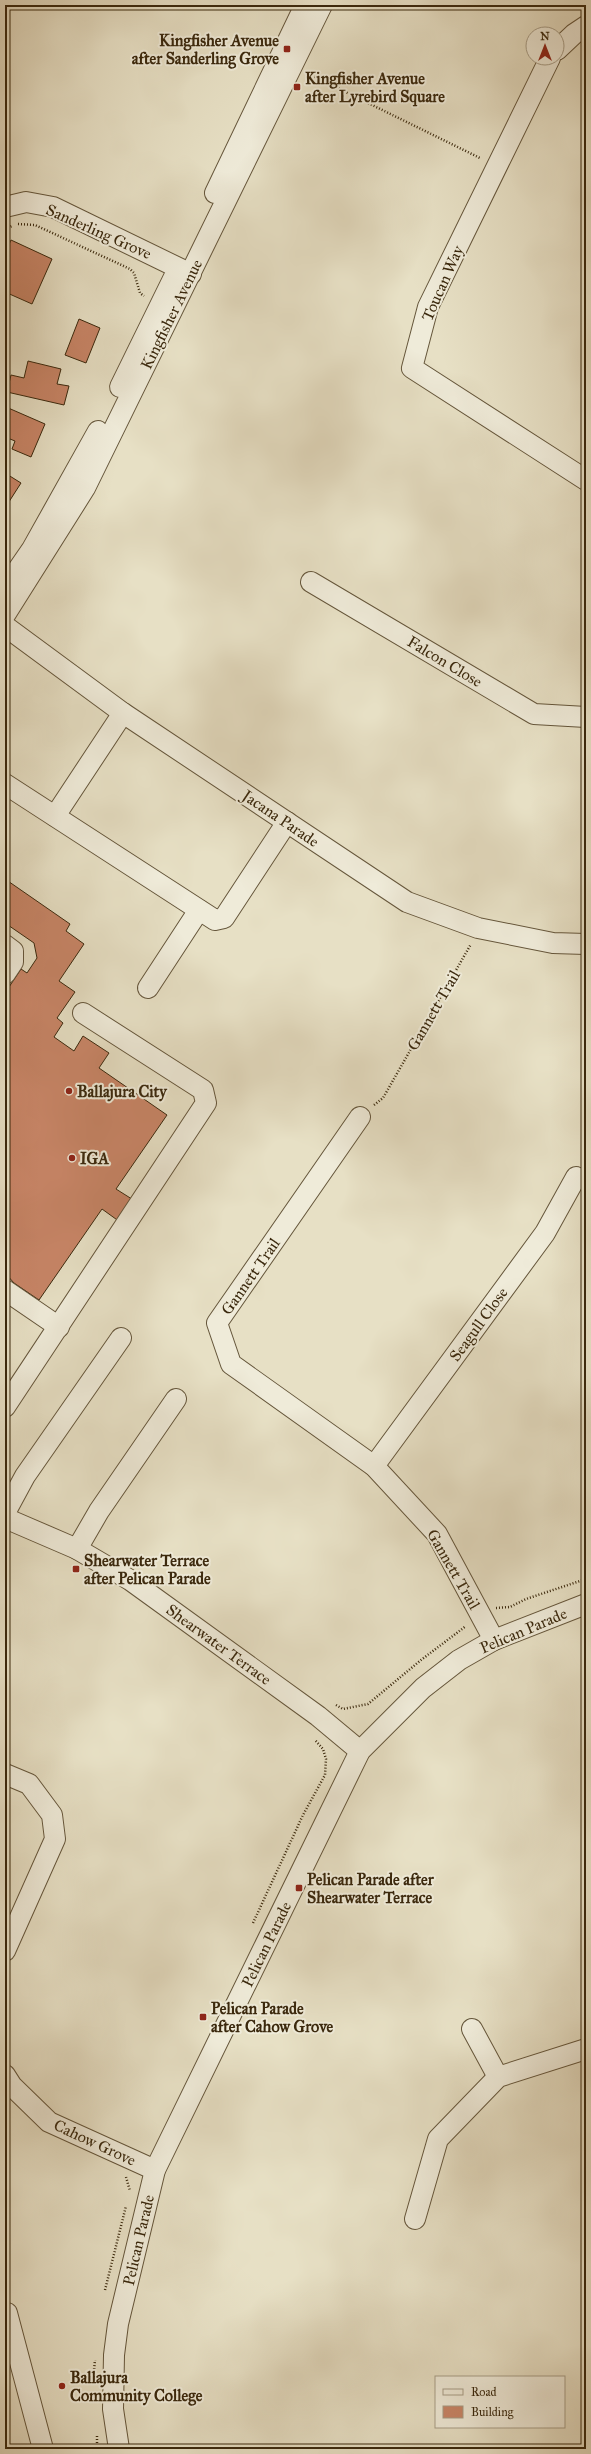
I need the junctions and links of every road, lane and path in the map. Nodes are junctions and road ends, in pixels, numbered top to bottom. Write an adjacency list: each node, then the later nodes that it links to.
1 (305, 5): 10 (street, Kingfisher Avenue)
2 (322, 5): 5 (street, Kingfisher Avenue)
3 (586, 26): 4 (street)
4 (565, 42)
5 (292, 65): 7 (path); 10 (street, Kingfisher Avenue)
6 (546, 66): 7 (street, Toucan Way)
7 (497, 166): 12 (street, Toucan Way)
8 (5, 207): 10 (street, Sanderling Grove)
9 (5, 229): 11 (path)
10 (185, 271): 11 (street, Kingfisher Avenue); 15 (street, Kingfisher Avenue)
11 (161, 304): 14 (street, Kingfisher Avenue)
12 (586, 480)
13 (311, 582): 18 (street, Falcon Close)
14 (5, 588)
15 (5, 615)
16 (5, 626): 17 (street, Jacana Parade)
17 (123, 713): 20 (street); 21 (street, Jacana Parade)
18 (586, 717)
19 (5, 784): 20 (street)
20 (55, 816): 22 (street)
21 (287, 822): 22 (street); 23 (street, Jacana Parade)
22 (199, 910): 27 (street)
23 (478, 928): 24 (street, Jacana Parade); 29 (path, Gannett Trail)
24 (586, 944)
25 (5, 945): 26 (street)
26 (5, 974)
27 (148, 988)
28 (83, 1013): 32 (street)
29 (360, 1117): 36 (street, Gannett Trail)
30 (576, 1177): 36 (street, Seagull Close)
31 (5, 1290): 32 (street)
32 (59, 1327): 35 (street)
33 (121, 1338): 37 (street)
34 (176, 1399): 39 (street)
35 (5, 1407)
36 (374, 1466): 42 (street, Gannett Trail)
37 (5, 1513)
38 (5, 1518): 39 (street, Shearwater Terrace)
39 (76, 1549): 46 (street, Shearwater Terrace)
40 (586, 1579): 42 (path)
41 (586, 1604): 43 (street, Pelican Parade)
42 (482, 1616): 43 (street, Gannett Trail); 44 (path)
43 (494, 1640): 46 (street, Pelican Parade)
44 (331, 1703)
45 (312, 1736): 48 (path)
46 (360, 1751): 54 (street, Pelican Parade)
47 (5, 1774): 49 (street)
48 (251, 1929)
49 (5, 1951)
50 (472, 2029): 53 (street)
51 (586, 2049): 53 (street)
52 (5, 2075): 54 (street, Cahow Grove)
53 (498, 2077): 55 (street)
54 (154, 2170): 58 (street, Pelican Parade)
55 (415, 2219)
56 (7, 2313): 57 (street)
57 (43, 2449)
58 (119, 2449)

